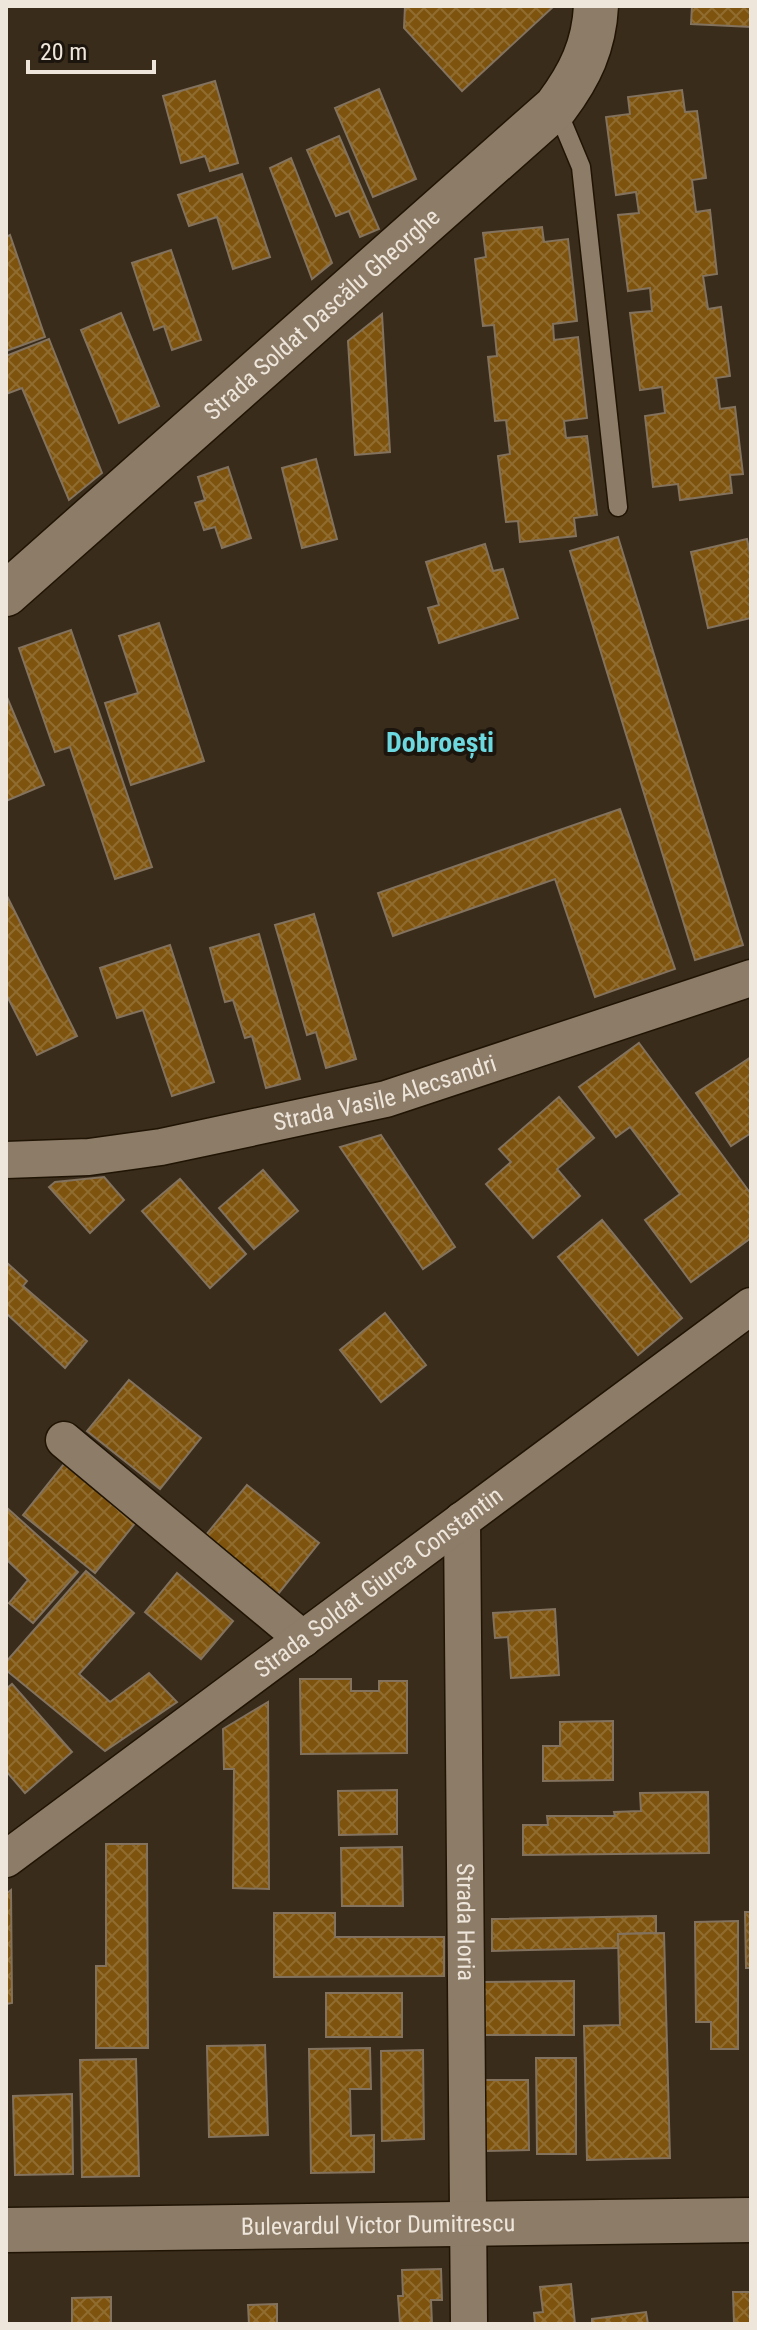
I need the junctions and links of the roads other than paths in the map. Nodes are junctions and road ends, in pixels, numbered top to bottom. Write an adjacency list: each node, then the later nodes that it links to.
1 (596, 6): 2 (street, Strada Soldat Dascălu Gheorghe)
2 (556, 107): 3 (lane); 4 (street, Strada Soldat Dascălu Gheorghe)
3 (618, 507)
4 (6, 594)
5 (751, 978): 6 (street, Strada Vasile Alecsandri)
6 (6, 1160)
7 (751, 1306): 9 (street, Strada Soldat Giurca Constantin)
8 (64, 1440): 10 (street)
9 (462, 1520): 10 (street, Strada Soldat Giurca Constantin); 13 (street, Strada Horia)
10 (303, 1639): 11 (street, Strada Soldat Giurca Constantin)
11 (6, 1859)
12 (751, 2220): 13 (street, Bulevardul Victor Dumitrescu)
13 (467, 2224): 14 (street, Bulevardul Victor Dumitrescu); 15 (street, Strada Horia)
14 (6, 2230)
15 (469, 2324)

